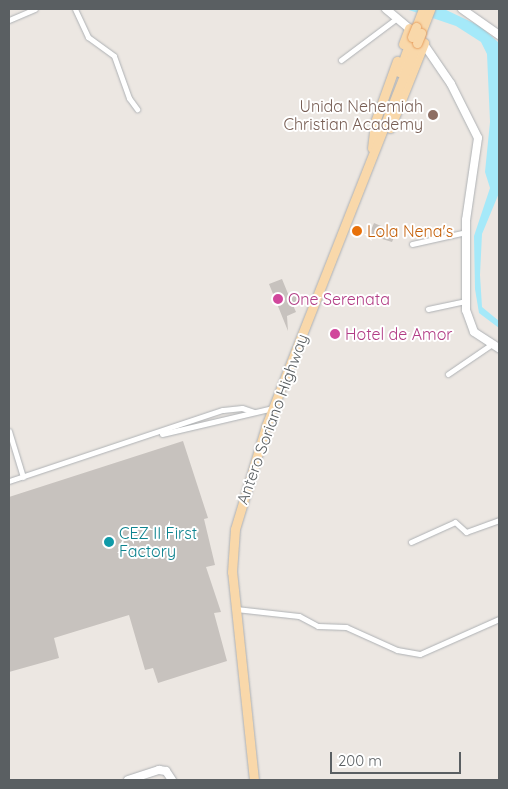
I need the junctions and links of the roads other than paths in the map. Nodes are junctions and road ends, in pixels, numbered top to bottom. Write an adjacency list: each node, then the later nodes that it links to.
1 (35, 9): 8 (street)
2 (74, 9): 12 (street)
3 (386, 9): 7 (main road)
4 (423, 9): 9 (main road, Antero Soriano Highway)
5 (430, 9): 9 (main road, Antero Soriano Highway)
6 (462, 9): 10 (main road)
7 (397, 18): 9 (main road); 11 (street)
8 (9, 20)
9 (418, 32): 13 (main road, Antero Soriano Highway); 13 (main road); 14 (main road)
10 (499, 35)
11 (341, 60)
12 (137, 109)
13 (374, 148): 20 (main road, Antero Soriano Highway)
14 (466, 232): 15 (street); 16 (main road)
15 (412, 244)
16 (466, 301): 17 (street); 18 (main road)
17 (428, 309)
18 (496, 346): 19 (street)
19 (448, 374)
20 (274, 408): 21 (street); 28 (main road, Antero Soriano Highway)
21 (254, 412): 23 (street); 23 (street)
22 (9, 431): 24 (street)
23 (151, 435): 24 (street)
24 (23, 477): 25 (street)
25 (9, 481)
26 (499, 520): 27 (street)
27 (411, 542)
28 (235, 609): 29 (street); 32 (main road, Antero Soriano Highway)
29 (499, 619)
30 (128, 780): 31 (main road)
31 (172, 780)
32 (254, 780)

